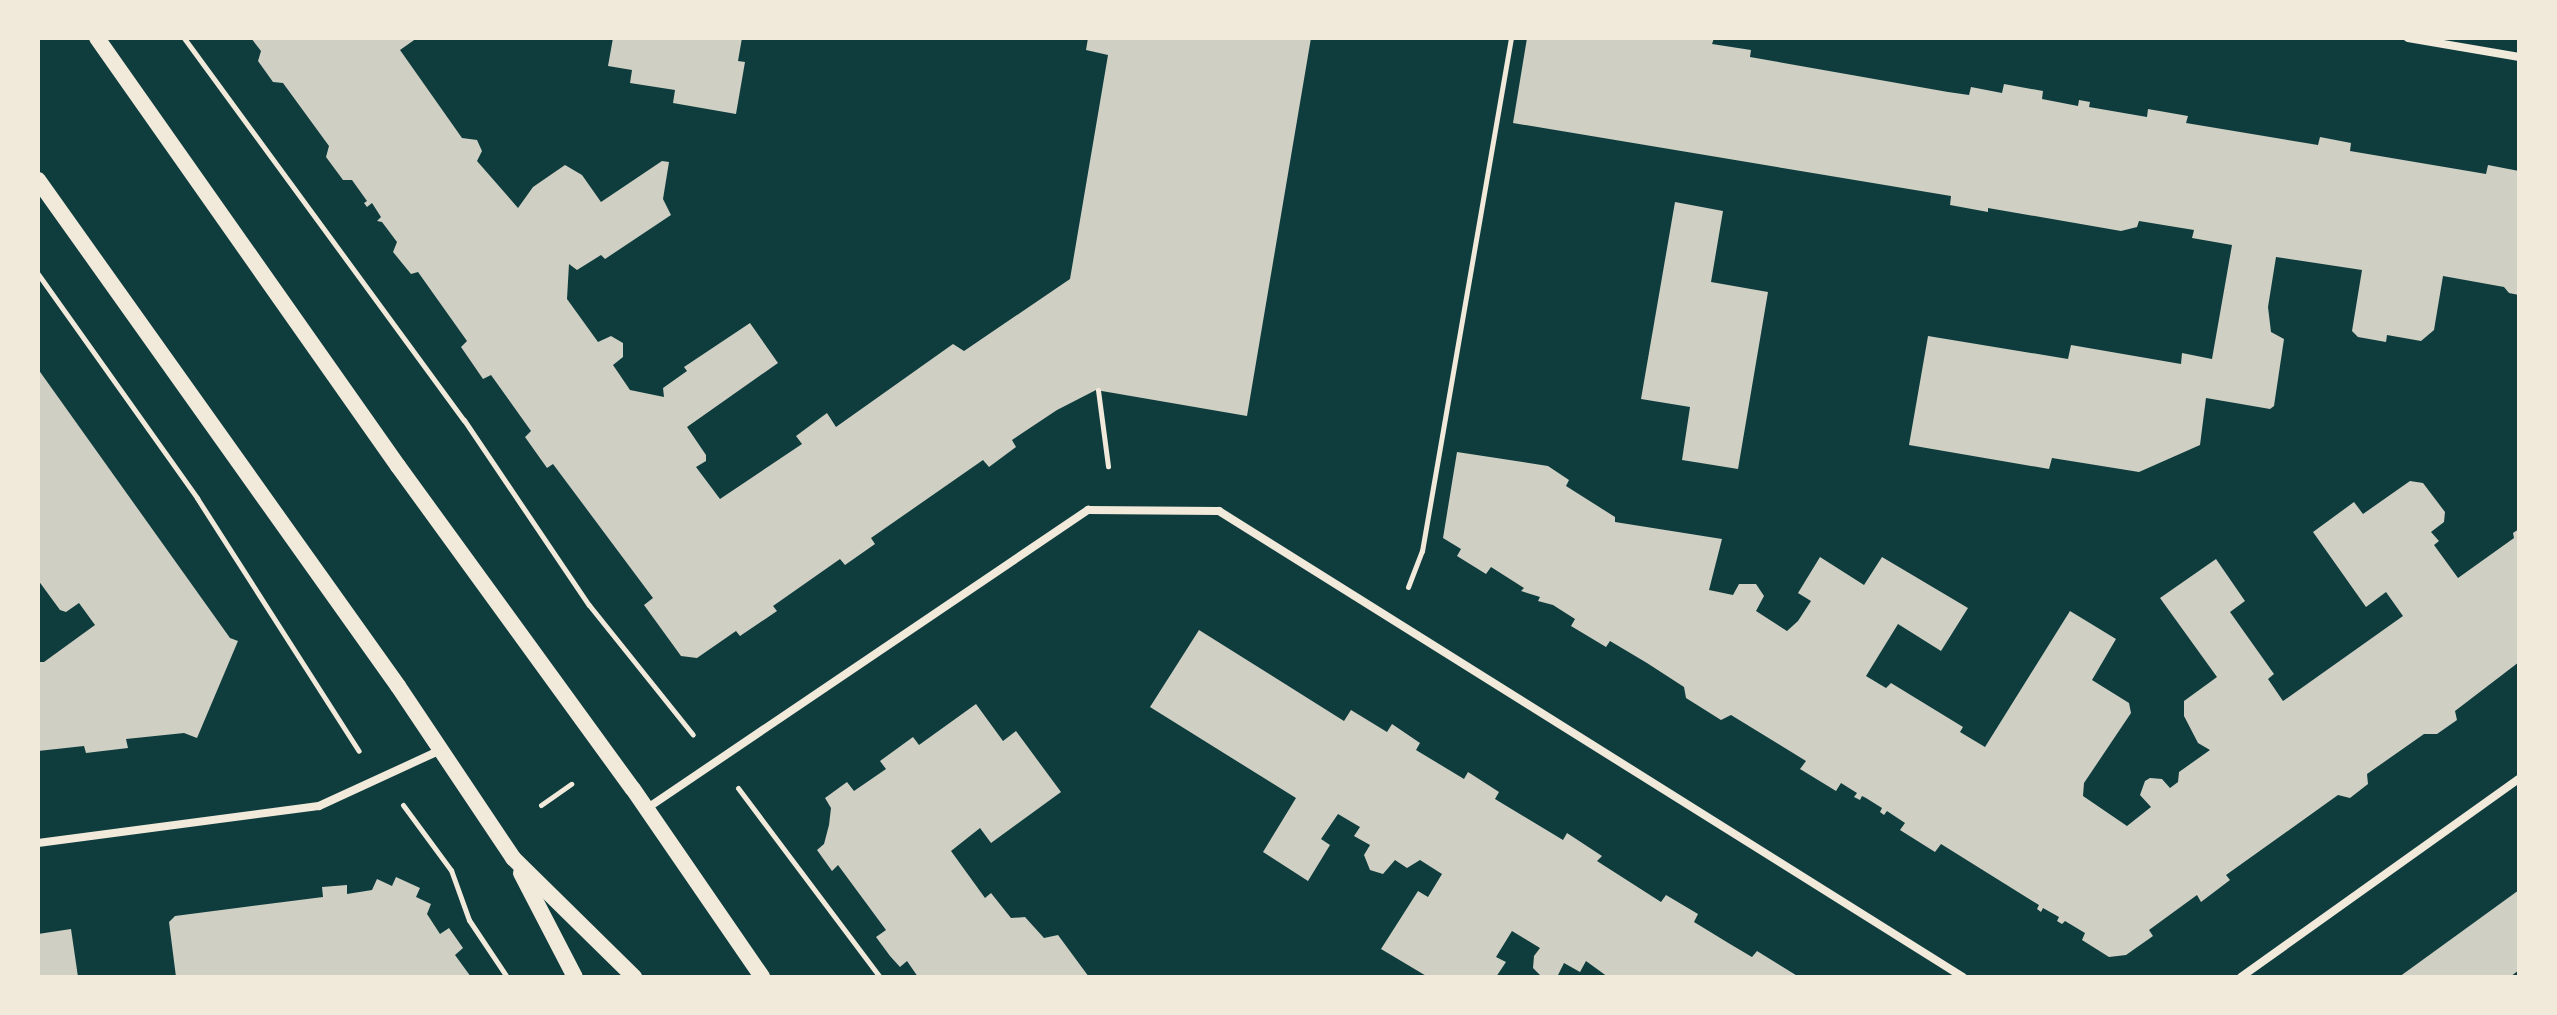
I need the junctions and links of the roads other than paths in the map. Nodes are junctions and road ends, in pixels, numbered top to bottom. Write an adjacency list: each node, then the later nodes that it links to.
1 (97, 38): 7 (main road)
2 (2408, 38): 3 (street)
3 (2519, 57)
4 (38, 180): 5 (main road)
5 (441, 750): 8 (street); 9 (main road)
6 (2519, 779): 14 (street)
7 (646, 809): 12 (main road); 13 (street)
8 (38, 843)
9 (513, 858): 10 (main road); 11 (main road)
10 (575, 977)
11 (634, 977)
12 (762, 977)
13 (1963, 977)
14 (2241, 977)

